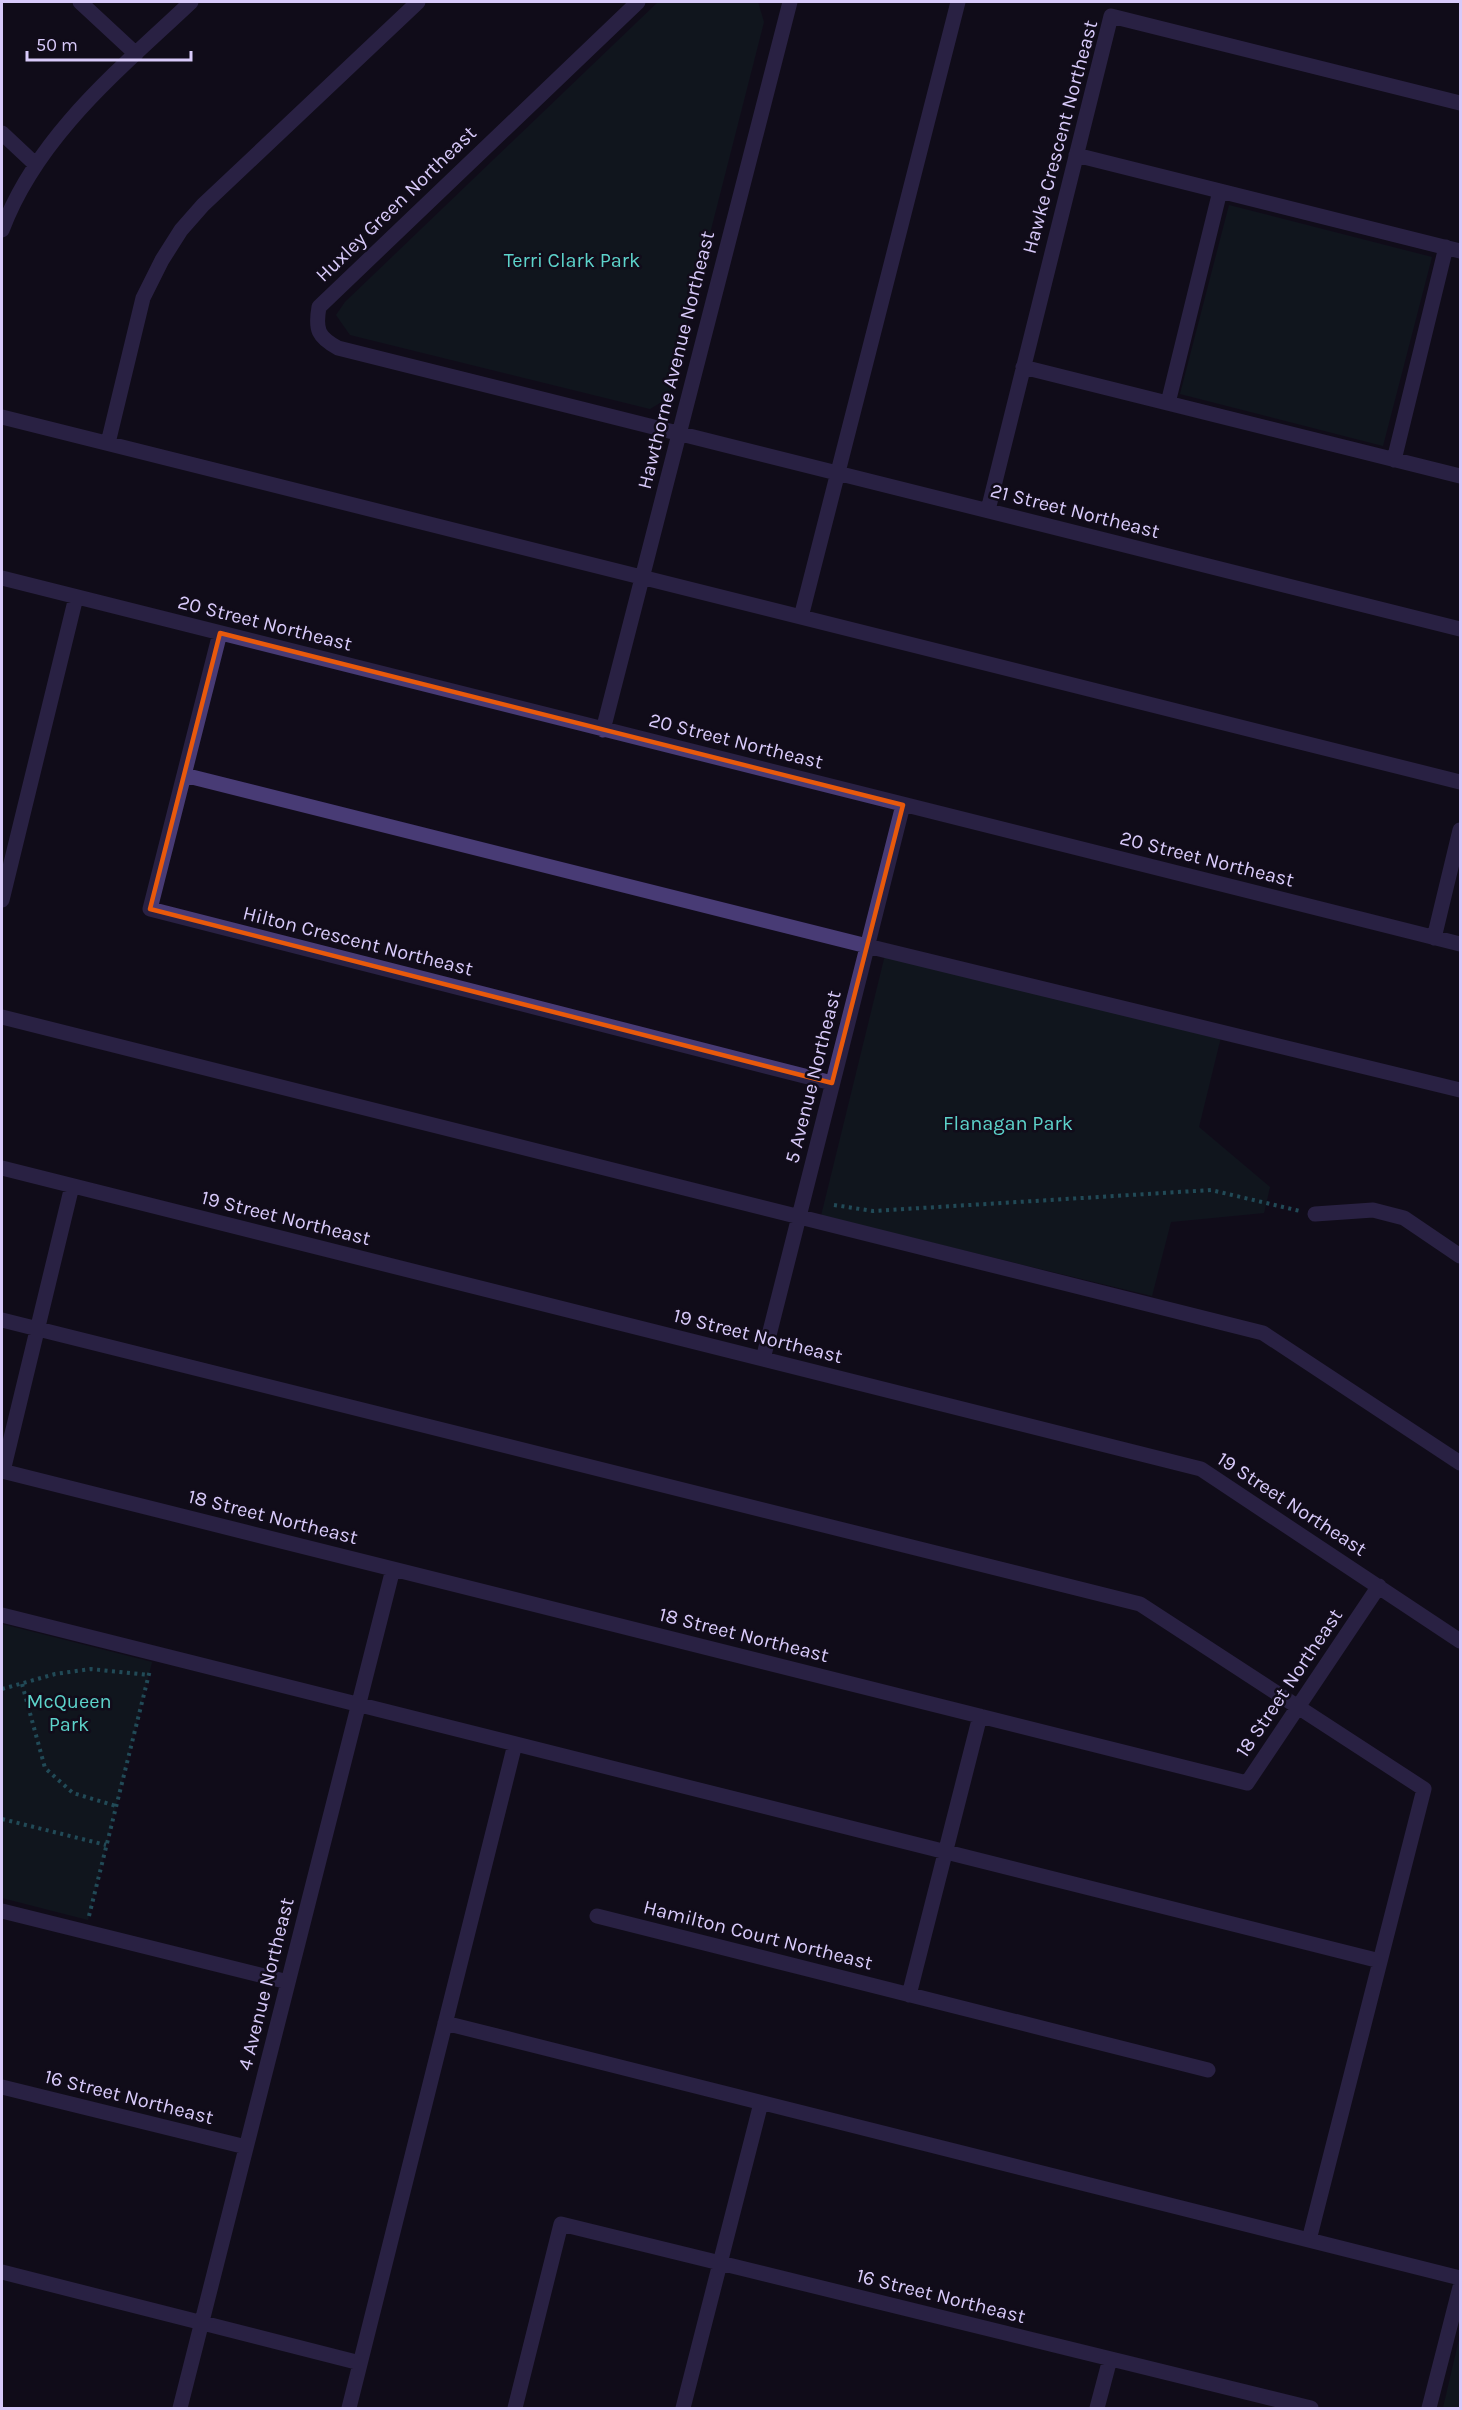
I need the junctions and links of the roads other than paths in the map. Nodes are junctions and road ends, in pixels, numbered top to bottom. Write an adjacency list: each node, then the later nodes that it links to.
1 (80, 2): 7 (street)
2 (191, 2): 7 (street)
3 (418, 2): 19 (street)
4 (638, 2): 18 (street, Huxley Green Northeast)
5 (790, 2): 18 (street, Hawthorne Avenue Northeast)
6 (958, 2): 21 (street)
7 (136, 54): 11 (street)
8 (1461, 104): 10 (street, Hawke Crescent Northeast)
9 (2, 134): 11 (street)
10 (1076, 155): 12 (street); 15 (street, Hawke Crescent Northeast)
11 (35, 164): 13 (street)
12 (1220, 191): 14 (street); 16 (street)
13 (2, 230)
14 (1453, 249): 20 (street)
15 (1023, 367): 16 (street); 23 (street, Hawke Crescent Northeast)
16 (1168, 403): 20 (street)
17 (2, 417): 19 (street)
18 (680, 432): 21 (street, 21 Street Northeast); 25 (street, Hawthorne Avenue Northeast)
19 (108, 443): 25 (street)
20 (1394, 460): 22 (street)
21 (838, 472): 23 (street, 21 Street Northeast); 27 (street)
22 (1461, 476)
23 (988, 510): 28 (street, 21 Street Northeast)
24 (2, 578): 26 (street, 20 Street Northeast)
25 (642, 578): 27 (street); 30 (street, Hawthorne Avenue Northeast)
26 (76, 597): 29 (street, 20 Street Northeast); 35 (street)
27 (801, 617): 32 (street)
28 (1461, 629)
29 (220, 633): 30 (street, 20 Street Northeast); 31 (street, Hilton Crescent Northeast)
30 (603, 730): 33 (street, 20 Street Northeast)
31 (184, 775): 38 (street); 40 (street, Hilton Crescent Northeast)
32 (1461, 782)
33 (903, 805): 36 (street, 20 Street Northeast); 38 (street, 5 Avenue Northeast)
34 (1461, 830): 36 (street)
35 (2, 900)
36 (1434, 938): 37 (street, 20 Street Northeast)
37 (1461, 944)
38 (867, 946): 40 (street, 5 Avenue Northeast); 41 (street)
39 (2, 1017): 45 (street)
40 (832, 1083): 45 (street, 5 Avenue Northeast)
41 (1461, 1090)
42 (2, 1168): 43 (street, 19 Street Northeast)
43 (72, 1186): 48 (street); 49 (street, 19 Street Northeast)
44 (1315, 1214): 46 (street)
45 (799, 1217): 49 (street, 5 Avenue Northeast); 50 (street)
46 (1461, 1256)
47 (2, 1320): 48 (street)
48 (37, 1329): 51 (street); 57 (street)
49 (763, 1359): 53 (street, 19 Street Northeast)
50 (1461, 1463)
51 (2, 1471): 52 (street, 18 Street Northeast)
52 (393, 1569): 56 (street, 4 Avenue Northeast); 58 (street, 18 Street Northeast)
53 (1379, 1587): 55 (street, 19 Street Northeast); 57 (street, 18 Street Northeast)
54 (2, 1615): 56 (street)
55 (1461, 1641)
56 (358, 1705): 59 (street); 64 (street, 4 Avenue Northeast)
57 (1298, 1707): 58 (street, 18 Street Northeast); 63 (street)
58 (980, 1716): 60 (street)
59 (515, 1744): 60 (street); 66 (street)
60 (945, 1852): 63 (street); 65 (street)
61 (2, 1911): 64 (street)
62 (597, 1916): 65 (street, Hamilton Court Northeast)
63 (1380, 1961): 71 (street)
64 (288, 1982): 70 (street, 4 Avenue Northeast)
65 (909, 1995): 67 (street, Hamilton Court Northeast)
66 (445, 2023): 69 (street); 78 (street)
67 (1208, 2070)
68 (2, 2087): 70 (street, 16 Street Northeast)
69 (761, 2103): 71 (street); 72 (street)
70 (246, 2147): 76 (street, 4 Avenue Northeast)
71 (1309, 2240): 74 (street)
72 (720, 2263): 77 (street, 16 Street Northeast); 81 (street, 16 Street Northeast); 82 (street)
73 (2, 2272): 76 (street)
74 (1461, 2278)
75 (1461, 2287): 85 (street)
76 (202, 2323): 78 (street); 79 (street, 4 Avenue Northeast)
77 (1110, 2359): 83 (street); 84 (street, 16 Street Northeast)
78 (360, 2363): 80 (street)
79 (180, 2409)
80 (349, 2409)
81 (515, 2409)
82 (683, 2409)
83 (1097, 2409)
84 (1311, 2409)
85 (1429, 2409)

